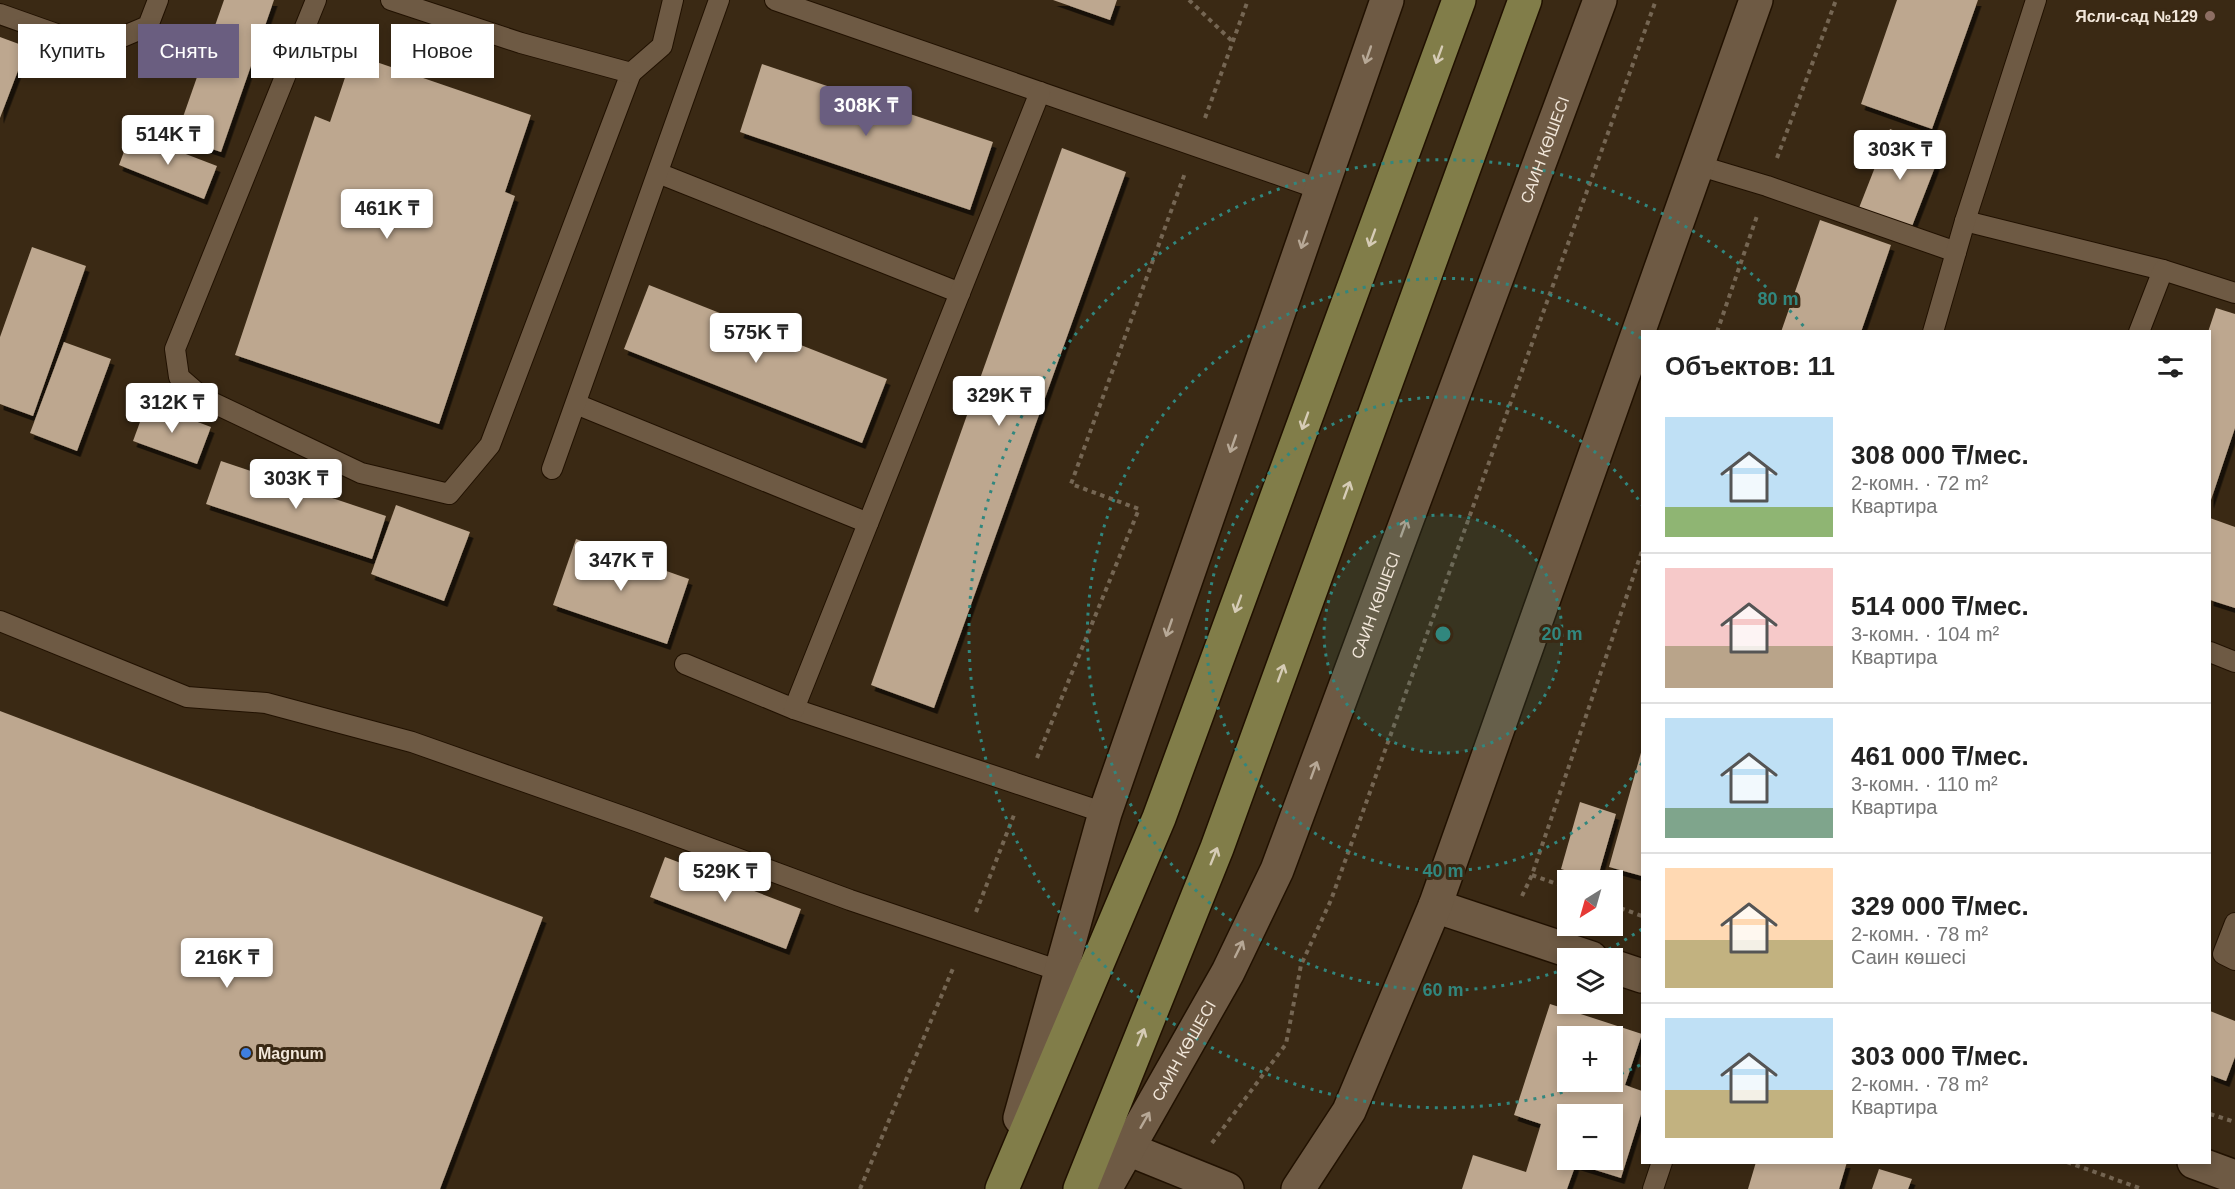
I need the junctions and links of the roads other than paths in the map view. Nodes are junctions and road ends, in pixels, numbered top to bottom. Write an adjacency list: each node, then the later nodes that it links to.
1 (158, 0): 13 (lane)
2 (315, 0): 14 (lane)
3 (391, 0): 14 (lane)
4 (673, 0): 14 (lane)
5 (719, 0): 17 (lane)
6 (775, 0): 15 (lane)
7 (1387, 0): 18 (main road, one-way to 18)
8 (1459, 0): 46 (main road, one-way to 46)
9 (1525, 0): 47 (main road, one-way to 9)
10 (1600, 0): 42 (main road, САИН КӨШЕСІ, one-way to 10)
11 (1756, 0): 16 (main road)
12 (2036, 0): 19 (lane)
13 (0, 14)
14 (631, 73)
15 (1040, 92): 18 (lane); 22 (lane)
16 (1697, 165): 20 (lane); 35 (main road)
17 (658, 172): 22 (lane); 26 (lane)
18 (1322, 190): 34 (main road, one-way to 34)
19 (1965, 221): 20 (lane); 21 (lane)
20 (1956, 252): 24 (lane)
21 (2163, 270): 23 (lane); 25 (lane)
22 (960, 292): 28 (lane)
23 (2235, 294)
24 (1934, 330)
25 (2140, 330)
26 (576, 404): 27 (lane); 28 (lane)
27 (552, 469)
28 (868, 523): 33 (lane)
29 (0, 621): 40 (lane)
30 (2211, 652): 31 (lane)
31 (2235, 663)
32 (685, 664): 33 (lane)
33 (794, 709): 34 (lane)
34 (1105, 813): 40 (main road)
35 (1435, 906): 37 (main road); 50 (main road)
36 (2235, 923): 38 (lane)
37 (1561, 948)
38 (2223, 954)
39 (1623, 970): 41 (main road)
40 (1060, 971): 46 (main road)
41 (1641, 976)
42 (1128, 1149): 48 (main road, САИН КӨШЕСІ); 49 (main road)
43 (1661, 1164): 51 (lane)
44 (2199, 1164): 45 (main road)
45 (2235, 1177)
46 (1002, 1189)
47 (1080, 1189)
48 (1105, 1189)
49 (1227, 1189)
50 (1298, 1189)
51 (1653, 1189)

